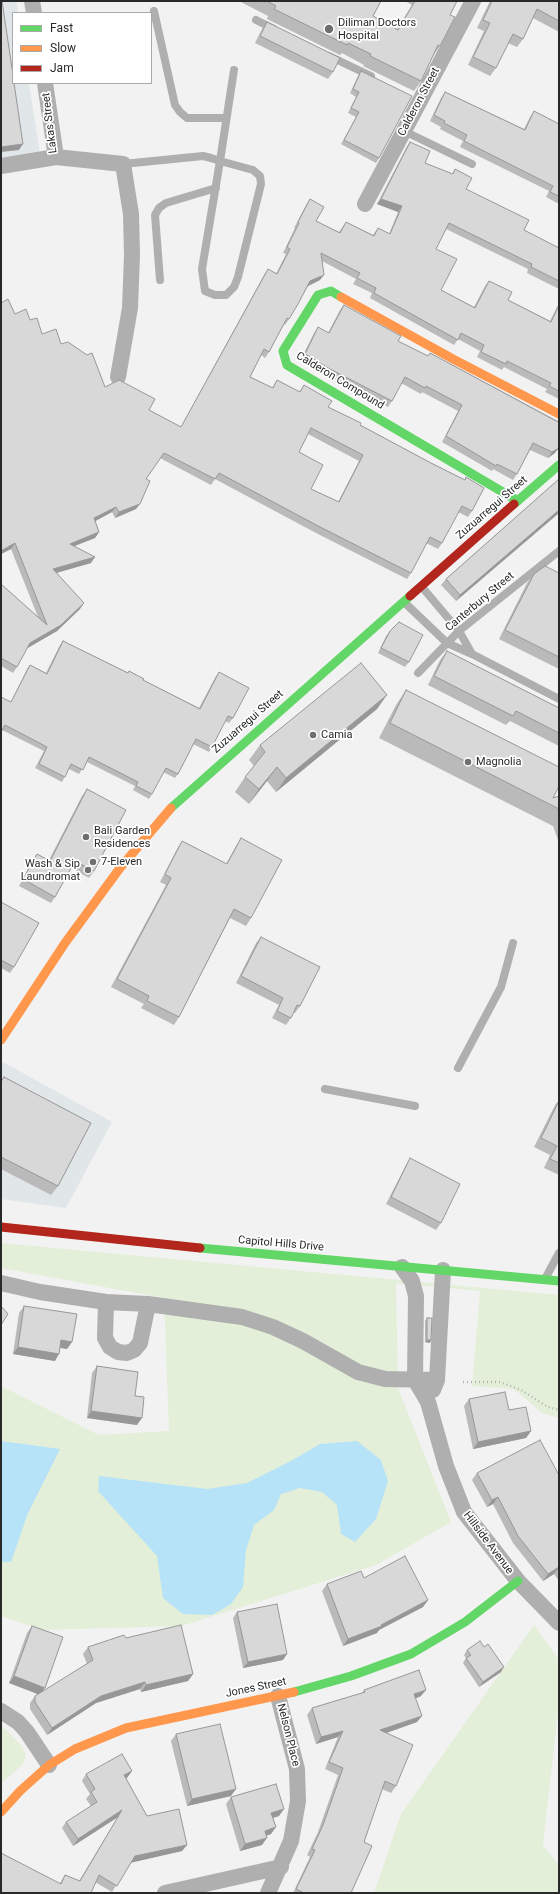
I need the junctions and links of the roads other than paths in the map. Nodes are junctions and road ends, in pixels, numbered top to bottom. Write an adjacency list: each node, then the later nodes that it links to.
1 (32, 1): 4 (street)
2 (473, 1): 12 (street, Calderon Street)
3 (154, 11): 11 (lane)
4 (34, 12)
5 (256, 20): 6 (lane)
6 (284, 34)
7 (320, 51): 9 (lane)
8 (234, 70): 11 (lane)
9 (376, 79)
10 (45, 84): 13 (street, Lakas Street)
11 (226, 118): 14 (lane)
12 (404, 131): 16 (lane); 19 (street, Calderon Street)
13 (56, 157): 15 (street); 17 (street, Lakas Street)
14 (220, 161): 15 (lane); 18 (lane); 18 (lane)
15 (123, 164): 21 (street)
16 (472, 164)
17 (1, 166)
18 (216, 188): 20 (lane)
19 (365, 204)
20 (160, 280)
21 (118, 377)
22 (559, 414): 24 (street, Calderon Compound)
23 (559, 465): 24 (street, Zuzuarregui Street)
24 (518, 501): 26 (street, Zuzuarregui Street)
25 (558, 553): 28 (lane, Canterbury Street)
26 (421, 586): 27 (street, Zuzuarregui Street); 28 (lane)
27 (403, 602): 29 (lane); 34 (street, Zuzuarregui Street)
28 (459, 631): 29 (lane, Canterbury Street); 30 (lane)
29 (447, 643): 30 (lane); 31 (lane, Canterbury Street)
30 (472, 654): 32 (lane)
31 (418, 673)
32 (559, 699)
33 (513, 942): 35 (lane)
34 (1, 1040)
35 (458, 1068)
36 (325, 1089): 37 (lane)
37 (415, 1106)
38 (1, 1228): 40 (street, Capitol Hills Drive)
39 (559, 1253): 42 (lane)
40 (402, 1267): 41 (street, Capitol Hills Drive); 47 (street)
41 (442, 1270): 42 (street, Capitol Hills Drive); 48 (street)
42 (545, 1280): 43 (street, Capitol Hills Drive)
43 (559, 1281)
44 (1, 1282): 45 (street)
45 (106, 1302): 46 (street); 46 (street)
46 (148, 1304): 47 (street)
47 (415, 1380): 48 (street); 49 (street, Hillside Avenue)
48 (437, 1380): 49 (street)
49 (428, 1402): 50 (street, Hillside Avenue)
50 (518, 1581): 51 (street, Hillside Avenue); 52 (street, Jones Street)
51 (559, 1623)
52 (278, 1696): 54 (street, Jones Street); 56 (street, Nelson Place)
53 (1, 1711): 54 (street)
54 (49, 1765): 55 (street, Jones Street)
55 (1, 1812)
56 (281, 1867): 57 (street); 58 (street, Nelson Place)
57 (165, 1893)
58 (268, 1893)

